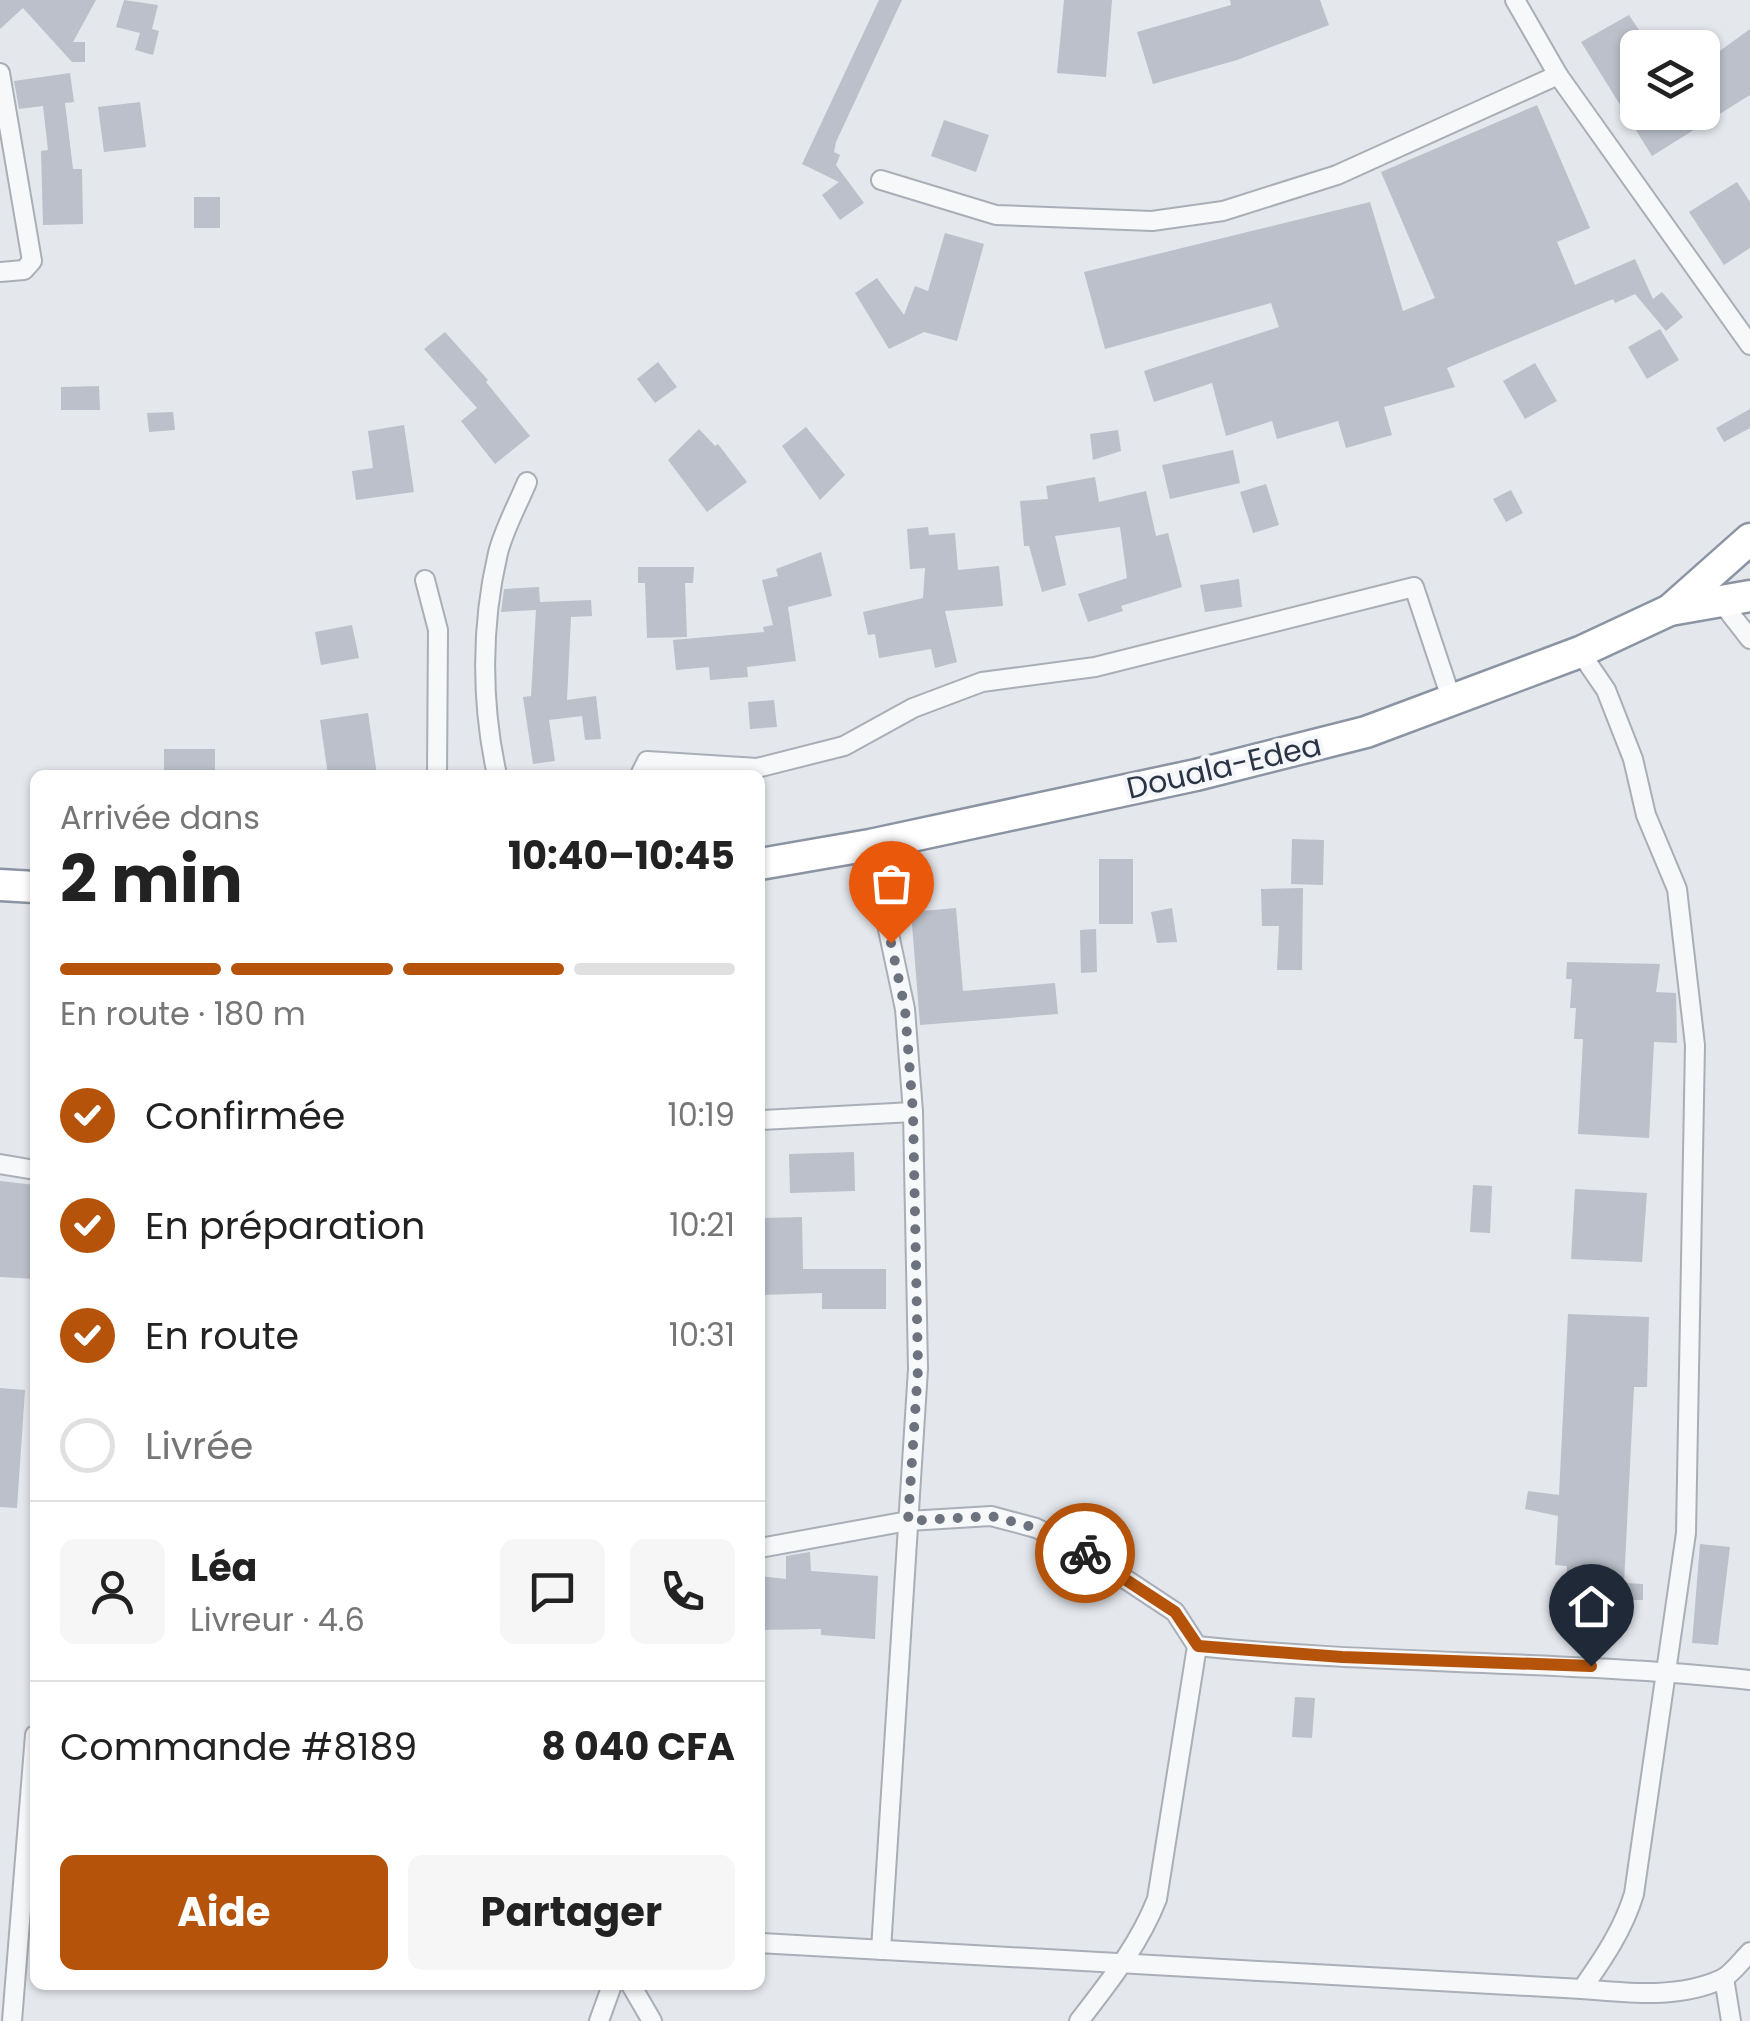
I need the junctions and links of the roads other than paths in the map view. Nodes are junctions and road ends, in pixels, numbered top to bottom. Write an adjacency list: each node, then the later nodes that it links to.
1 (1514, 0): 3 (street)
2 (0, 74): 5 (street)
3 (1558, 75): 4 (street); 6 (street)
4 (881, 180)
5 (0, 272)
6 (1742, 315): 7 (street)
7 (1750, 345)
8 (528, 482): 17 (street)
9 (1750, 540): 12 (highway, Douala-Edea)
10 (425, 580): 16 (street)
11 (1736, 600): 12 (highway, Douala-Edea); 13 (street)
12 (1670, 610): 14 (highway, Douala-Edea)
13 (1750, 640)
14 (1580, 652): 15 (highway, Douala-Edea); 30 (street)
15 (1452, 701): 18 (street); 19 (highway, Douala-Edea)
16 (438, 770)
17 (496, 770)
18 (642, 770)
19 (870, 845): 20 (highway, Douala-Edea); 23 (street)
20 (765, 863)
21 (0, 885): 22 (highway)
22 (30, 887)
23 (913, 1112): 24 (street); 27 (street)
24 (765, 1120)
25 (0, 1164): 26 (street)
26 (30, 1169)
27 (908, 1521): 28 (street); 29 (street); 34 (street)
28 (765, 1547)
29 (1198, 1646): 30 (street); 36 (street)
30 (1666, 1671): 31 (street); 40 (street)
31 (1750, 1680)
32 (29, 1881): 41 (street)
33 (765, 1942): 34 (street)
34 (881, 1950): 36 (street)
35 (1750, 1952): 37 (street)
36 (1122, 1965): 40 (street); 44 (street)
37 (1724, 1978): 40 (street); 45 (street)
38 (610, 1990): 42 (street)
39 (634, 1990): 43 (street)
40 (1582, 1990)
41 (12, 2021)
42 (600, 2021)
43 (652, 2021)
44 (1079, 2021)
45 (1731, 2021)

